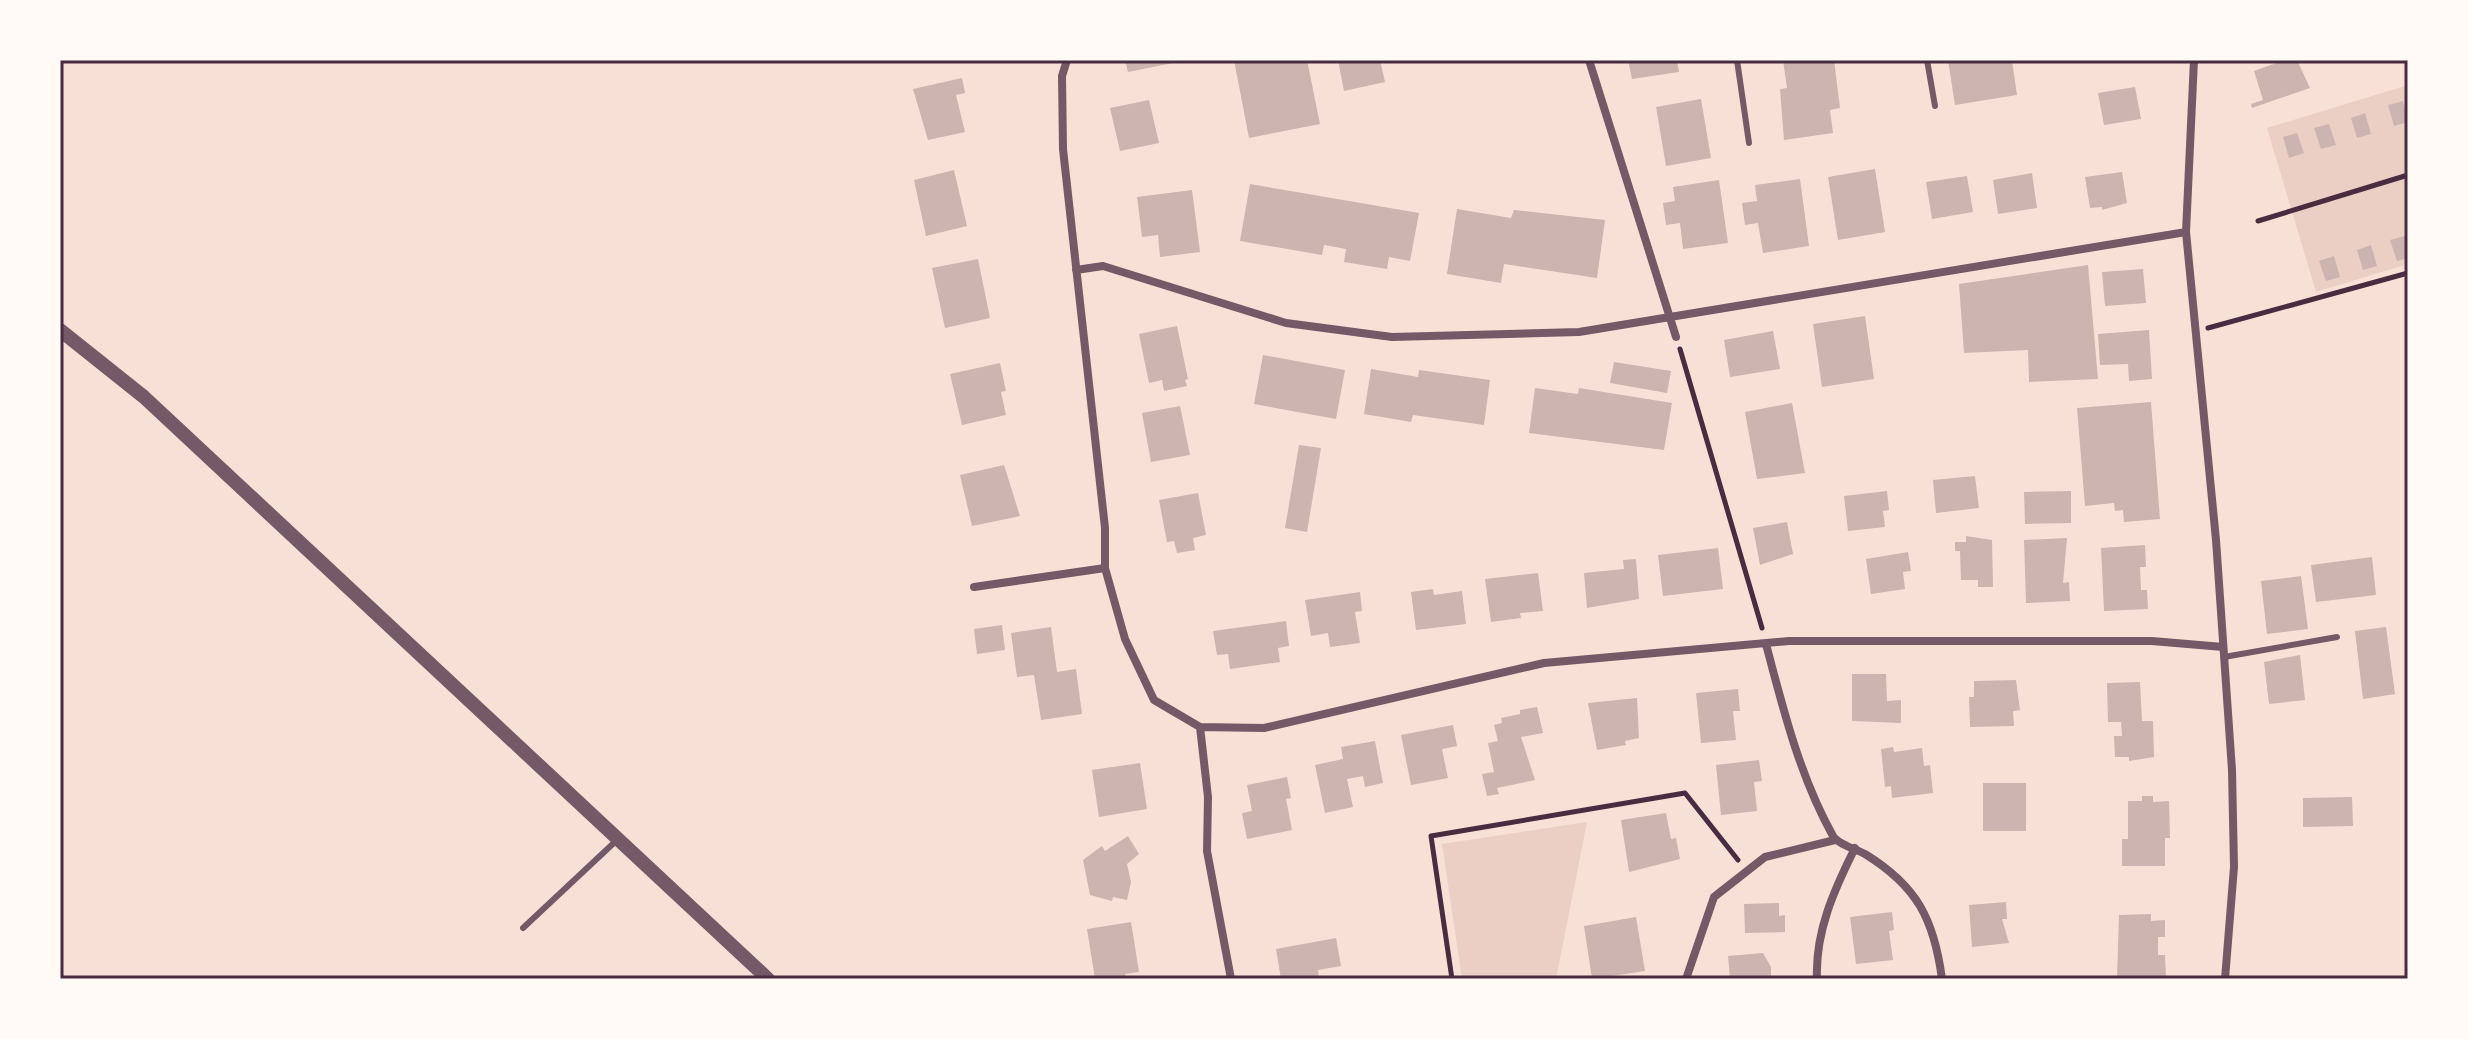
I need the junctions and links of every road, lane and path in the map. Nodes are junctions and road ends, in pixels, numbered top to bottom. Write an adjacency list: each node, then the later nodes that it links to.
1 (1067, 60): 11 (street)
2 (1589, 60): 13 (street)
3 (1737, 60): 7 (lane)
4 (1927, 60): 6 (lane)
5 (2194, 60): 10 (street)
6 (1935, 106)
7 (1749, 143)
8 (2408, 175): 9 (path)
9 (2258, 221)
10 (2186, 232): 13 (street); 15 (street)
11 (1076, 270): 13 (street); 17 (street)
12 (2408, 273): 15 (path)
13 (1671, 314): 16 (street)
14 (60, 330): 24 (street)
15 (2196, 332): 21 (street)
16 (1676, 337): 20 (path)
17 (1105, 568): 18 (street); 23 (street)
18 (974, 587)
19 (2337, 637): 22 (lane)
20 (1766, 644): 21 (street); 23 (street); 25 (street)
21 (2223, 647): 22 (street)
22 (2224, 657): 35 (street)
23 (1200, 727): 30 (street)
24 (618, 839): 28 (lane); 29 (street)
25 (1835, 840): 26 (street); 27 (street)
26 (1855, 848): 33 (street); 34 (street)
27 (1747, 871): 31 (path); 32 (street)
28 (523, 928)
29 (768, 979)
30 (1231, 979)
31 (1452, 979)
32 (1686, 979)
33 (1817, 979)
34 (1942, 979)
35 (2225, 979)

